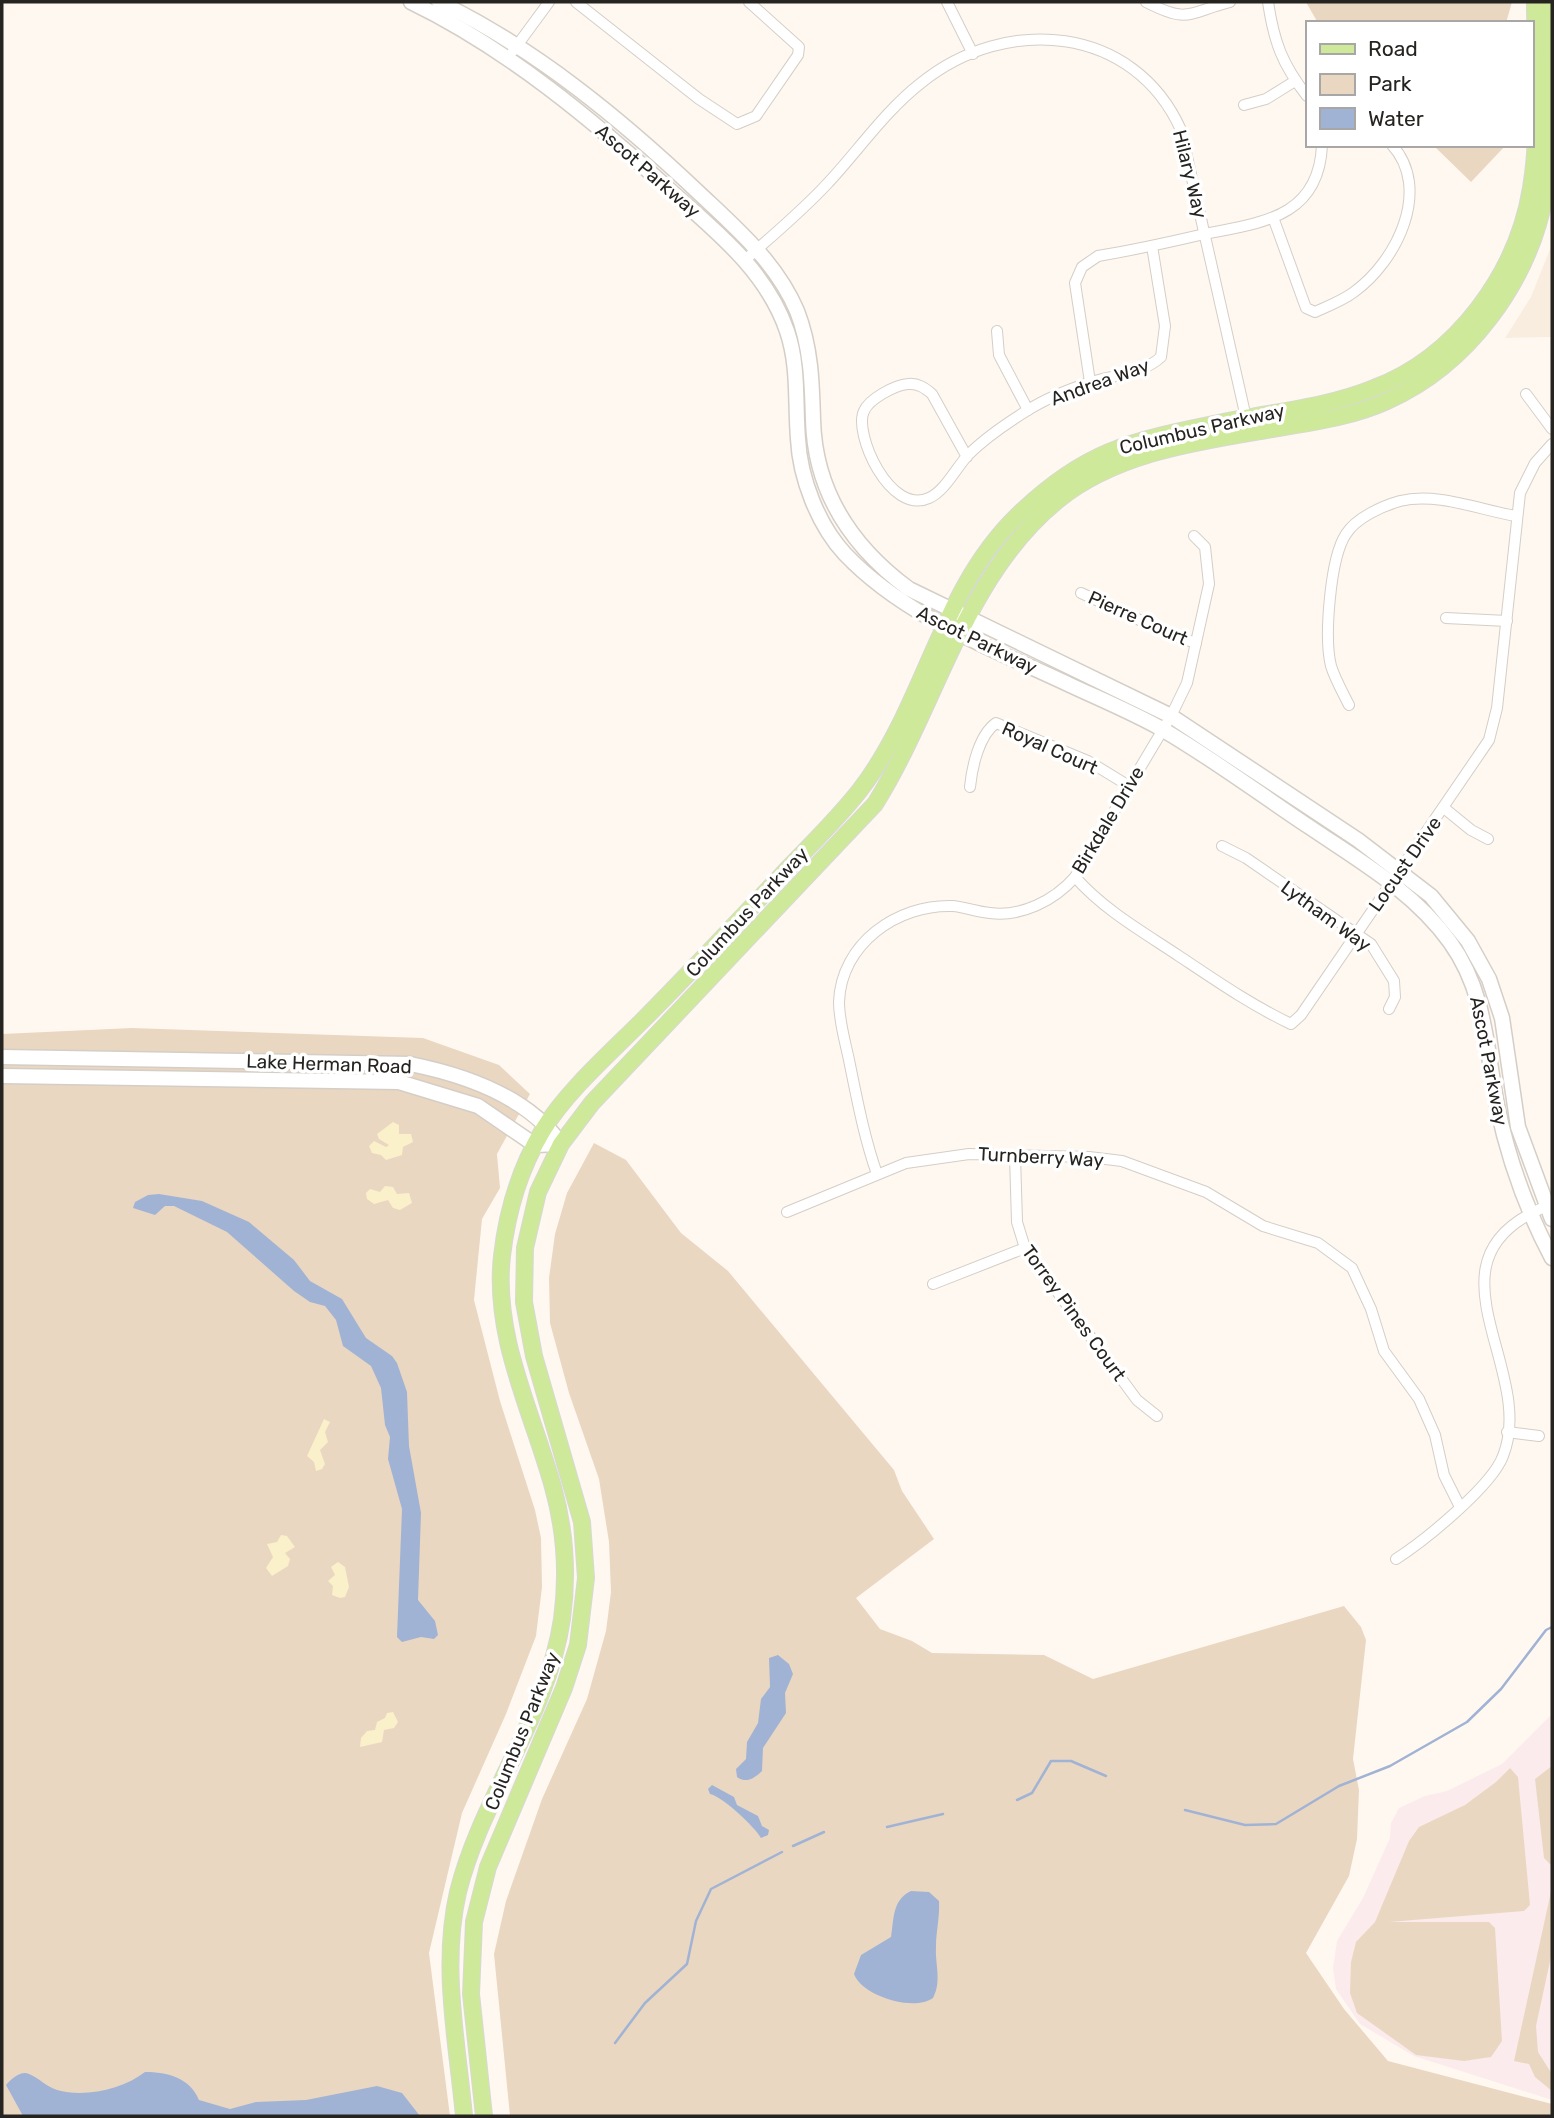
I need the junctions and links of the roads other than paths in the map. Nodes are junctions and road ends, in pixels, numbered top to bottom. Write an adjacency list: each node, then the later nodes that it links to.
1 (411, 2): 14 (main road, Ascot Parkway)
2 (439, 2): 12 (main road, Ascot Parkway)
3 (549, 2): 12 (street)
4 (576, 2): 5 (street)
5 (749, 2)
6 (947, 2): 13 (street)
7 (1146, 2): 8 (street)
8 (1230, 2)
9 (1268, 2): 15 (street)
10 (1535, 2): 29 (main road, Columbus Parkway)
11 (1551, 2): 29 (main road, Columbus Parkway)
12 (516, 47): 14 (street); 23 (main road, Ascot Parkway)
13 (973, 54): 21 (street, Hilary Way); 23 (street, Hilary Way)
14 (507, 60): 24 (main road, Ascot Parkway)
15 (1295, 81): 16 (street); 17 (street)
16 (1306, 95)
17 (1244, 105)
18 (1322, 147): 20 (street)
19 (1394, 147): 20 (street)
20 (1274, 220): 21 (street)
21 (1205, 234): 22 (street); 29 (street, Hilary Way)
22 (1152, 246): 26 (street, Andrea Way); 26 (street)
23 (758, 248): 24 (street, Hilary Way); 38 (main road, Ascot Parkway)
24 (746, 260): 38 (main road, Ascot Parkway)
25 (997, 331): 28 (street)
26 (1090, 382): 28 (street, Andrea Way)
27 (1526, 394): 30 (street)
28 (1028, 410): 32 (street, Andrea Way)
29 (1247, 425): 38 (main road, Columbus Parkway)
30 (1552, 429)
31 (1552, 444): 33 (street, Locust Drive)
32 (967, 457): 32 (street, Andrea Way)
33 (1516, 516): 37 (street, Locust Drive); 40 (street)
34 (1194, 537): 39 (street, Birkdale Drive)
35 (1081, 593): 39 (street, Pierre Court)
36 (1446, 618): 37 (street)
37 (1507, 621): 45 (street, Locust Drive)
38 (957, 622): 41 (main road, Ascot Parkway); 42 (main road, Ascot Parkway); 55 (main road, Columbus Parkway); 57 (main road, Columbus Parkway)
39 (1196, 643): 41 (street, Birkdale Drive)
40 (1349, 705)
41 (1171, 716): 42 (street, Birkdale Drive); 48 (main road, Ascot Parkway)
42 (1163, 730): 43 (street, Birkdale Drive); 50 (main road, Ascot Parkway)
43 (1129, 786): 44 (street, Royal Court); 49 (street, Birkdale Drive)
44 (970, 787)
45 (1444, 808): 46 (street); 48 (street, Locust Drive)
46 (1488, 839)
47 (1222, 846): 51 (street, Lytham Way)
48 (1400, 870): 50 (street, Locust Drive); 62 (main road, Ascot Parkway)
49 (1075, 877): 51 (street, Locust Drive); 59 (street, Birkdale Drive)
50 (1391, 883): 51 (street, Locust Drive); 61 (main road, Ascot Parkway)
51 (1357, 933): 52 (street, Lytham Way)
52 (1389, 1009)
53 (2, 1057): 55 (main road, Lake Herman Road)
54 (2, 1076): 56 (main road, Lake Herman Road)
55 (547, 1123): 56 (main road, Columbus Parkway); 57 (main road, Lake Herman Road)
56 (535, 1144): 57 (main road); 71 (main road, Columbus Parkway)
57 (561, 1144): 72 (main road, Columbus Parkway)
58 (1015, 1156): 59 (street, Turnberry Way); 63 (street, Torrey Pines Court); 69 (street, Turnberry Way)
59 (877, 1174): 60 (street, Turnberry Way)
60 (787, 1212)
61 (1532, 1212): 62 (street); 64 (main road, Ascot Parkway); 67 (street)
62 (1550, 1212)
63 (1025, 1248): 65 (street); 66 (street, Torrey Pines Court)
64 (1552, 1258)
65 (933, 1284)
66 (1157, 1416)
67 (1507, 1432): 68 (street); 69 (street)
68 (1539, 1436)
69 (1460, 1507): 70 (street)
70 (1396, 1559)
71 (464, 2116)
72 (484, 2116)

